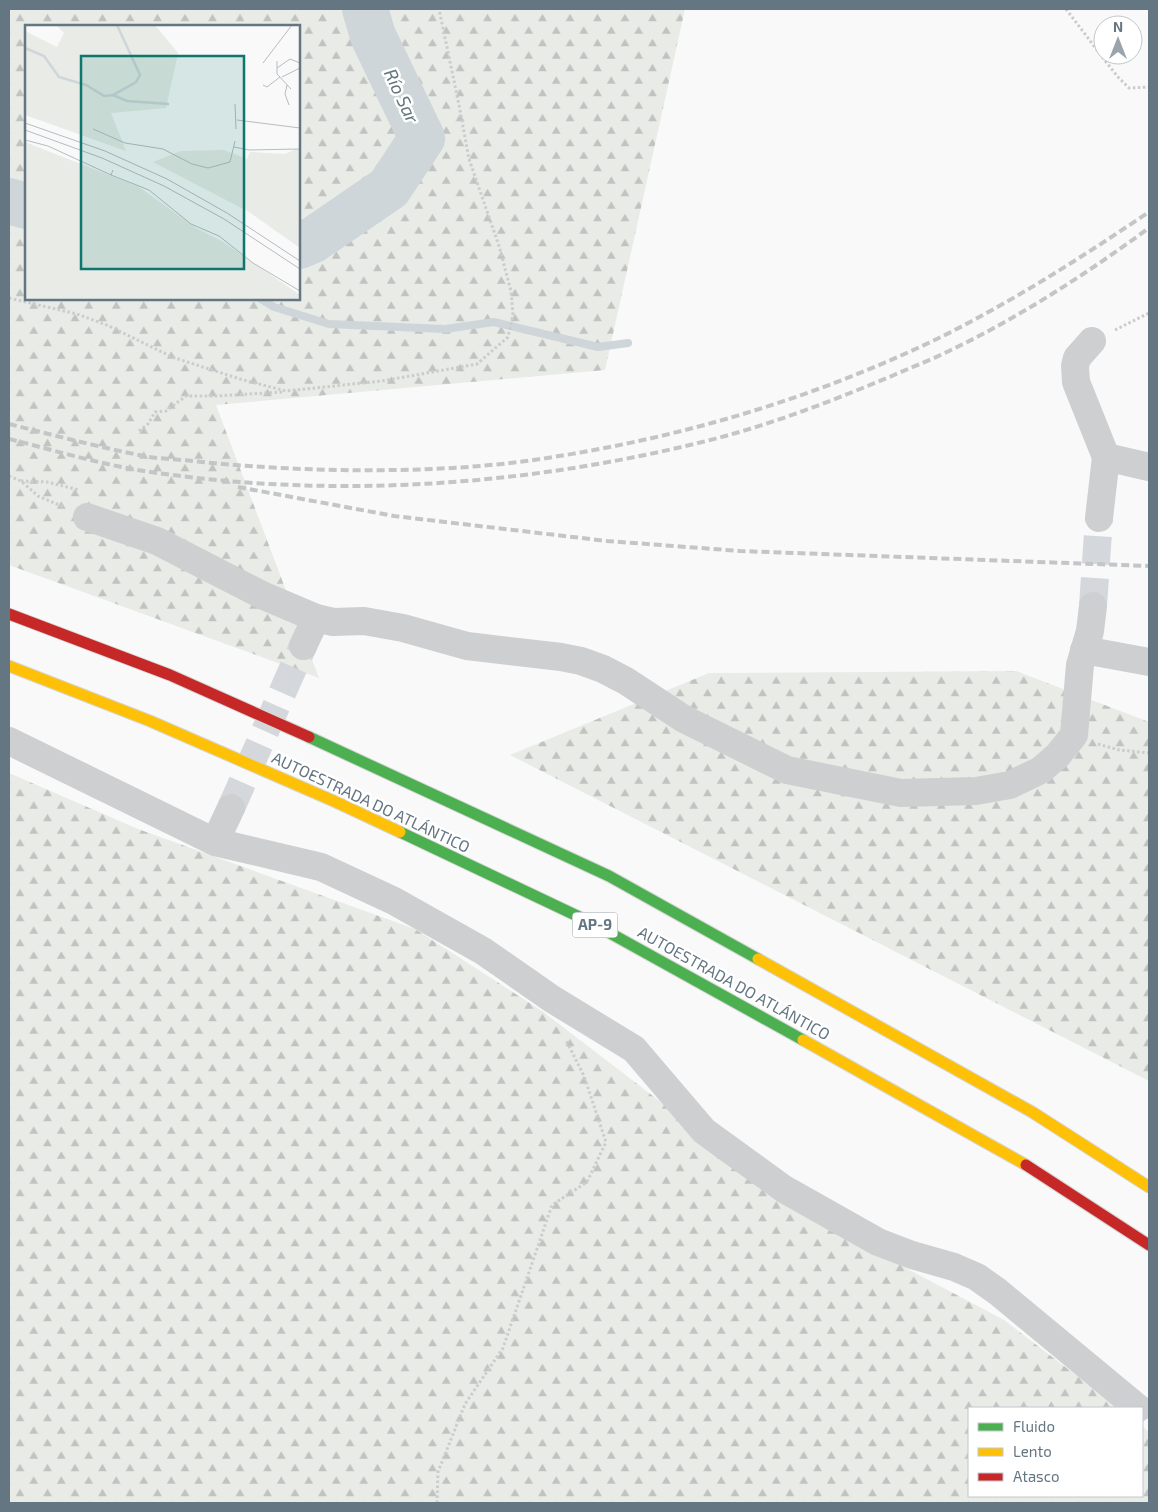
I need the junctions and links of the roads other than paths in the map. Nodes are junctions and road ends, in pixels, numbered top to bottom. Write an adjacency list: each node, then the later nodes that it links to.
1 (1092, 341): 2 (street)
2 (1106, 457): 3 (street); 5 (street)
3 (1149, 468)
4 (85, 504): 8 (street)
5 (1099, 518)
6 (1093, 606): 10 (street)
7 (9, 614): 16 (highway, AUTOESTRADA DO ATLÁNTICO)
8 (316, 618): 9 (street); 10 (street)
9 (303, 646)
10 (1082, 657): 11 (street)
11 (1149, 662)
12 (9, 666): 17 (highway, AUTOESTRADA DO ATLÁNTICO / AP-9)
13 (9, 741): 15 (street)
14 (231, 808): 15 (street)
15 (215, 842): 18 (street)
16 (1149, 1187)
17 (1149, 1245)
18 (1137, 1407)

